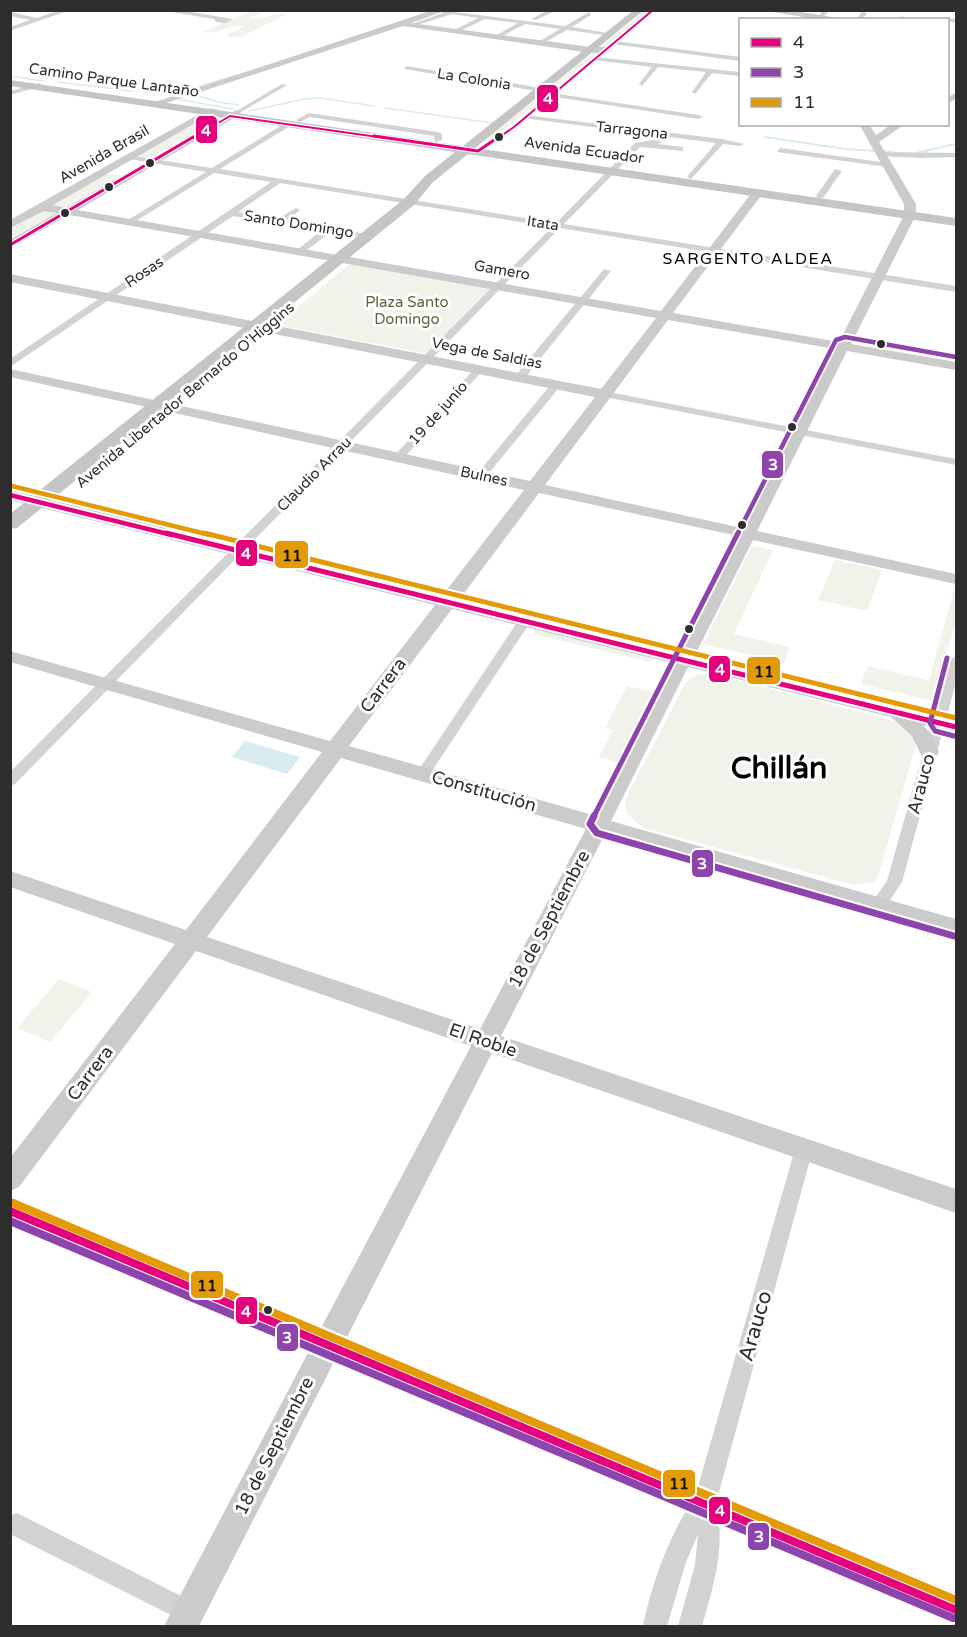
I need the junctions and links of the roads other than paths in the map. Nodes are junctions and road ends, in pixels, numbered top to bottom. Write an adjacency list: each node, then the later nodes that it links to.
1 (162, 10): 16 (street)
2 (511, 10): 11 (street)
3 (554, 10): 21 (street)
4 (640, 10): 30 (main road, Avenida Libertador Bernardo O'Higgins)
5 (654, 10): 30 (main road, Avenida Libertador Bernardo O'Higgins)
6 (765, 10): 13 (street)
7 (67, 11): 20 (street)
8 (449, 11): 15 (street); 23 (street); 24 (street)
9 (864, 13): 19 (street)
10 (10, 14): 20 (street)
11 (503, 14): 17 (street); 21 (street)
12 (589, 14): 25 (street)
13 (791, 14): 14 (street)
14 (823, 14): 18 (street)
15 (484, 17): 17 (street); 27 (street)
16 (217, 18)
17 (493, 18): 22 (street)
18 (838, 18)
19 (860, 18)
20 (38, 20): 26 (street)
21 (534, 20): 25 (street)
22 (524, 22): 25 (street); 28 (street)
23 (401, 24): 24 (street); 43 (street)
24 (412, 25): 27 (street)
25 (565, 26): 29 (street); 30 (street)
26 (10, 29)
27 (456, 31): 28 (street)
28 (497, 37): 29 (street)
29 (540, 43): 30 (street)
30 (604, 46): 31 (street); 32 (street); 40 (main road, Avenida Libertador Bernardo O'Higgins)
31 (739, 59)
32 (657, 65): 34 (street); 37 (street)
33 (406, 68): 40 (street, La Colonia)
34 (710, 71): 35 (street); 41 (street)
35 (739, 74)
36 (10, 82): 39 (main road, Camino Parque Lantaño)
37 (642, 84)
38 (284, 85): 45 (street)
39 (37, 86): 42 (street); 43 (main road, Camino Parque Lantaño); 44 (main road, Camino Parque Lantaño)
40 (547, 92): 47 (main road, Avenida Libertador Bernardo O'Higgins); 48 (street, La Colonia); 57 (main road, Avenida Libertador Bernardo O'Higgins)
41 (695, 92)
42 (10, 93)
43 (160, 102): 44 (main road, Camino Parque Lantaño)
44 (210, 111): 45 (main road, Avenida Ecuador); 62 (street, Avenida Brasil)
45 (233, 115): 50 (main road, Avenida Ecuador); 57 (main road, Avenida Ecuador); 63 (street, Avenida Brasil)
46 (586, 116): 49 (street)
47 (525, 117): 49 (street, Tarragona); 57 (main road, Avenida Libertador Bernardo O'Higgins)
48 (699, 117)
49 (577, 123): 53 (street, Tarragona)
50 (287, 124): 57 (main road, Avenida Ecuador); 66 (street)
51 (865, 126): 60 (street)
52 (899, 126): 60 (street)
53 (669, 134): 54 (street, Tarragona); 55 (street, Claudio Arrau)
54 (722, 141): 56 (street, Tarragona); 69 (street)
55 (645, 144): 58 (street); 64 (street, Claudio Arrau)
56 (740, 144)
57 (475, 148): 64 (main road, Avenida Ecuador); 74 (main road, Avenida Libertador Bernardo O'Higgins)
58 (680, 149)
59 (780, 150): 60 (street)
60 (880, 154): 61 (street); 78 (street)
61 (957, 155)
62 (129, 157): 63 (street, Itata); 65 (street, Avenida Brasil)
63 (153, 161): 66 (street, Itata); 68 (street, Avenida Brasil)
64 (615, 169): 69 (main road, Avenida Ecuador); 72 (main road, Avenida Ecuador); 86 (street, Claudio Arrau)
65 (105, 171): 68 (street); 75 (street, Avenida Brasil)
66 (213, 171): 70 (street, Itata); 83 (street)
67 (838, 171): 73 (street)
68 (130, 175): 77 (street, Avenida Brasil)
69 (691, 177): 71 (main road, Avenida Ecuador)
70 (278, 181): 74 (street, Itata); 79 (street, Rosas)
71 (774, 189): 72 (main road); 73 (main road, Avenida Ecuador)
72 (757, 193): 78 (main road, Avenida Ecuador); 92 (street, Carrera)
73 (820, 196): 78 (main road, Avenida Ecuador)
74 (409, 202): 86 (street, Itata); 90 (main road, Avenida Libertador Bernardo O'Higgins)
75 (42, 207): 77 (street, Gamero); 85 (street, Avenida Brasil)
76 (296, 210): 82 (street)
77 (68, 211): 83 (street, Gamero); 91 (street, Avenida Brasil)
78 (910, 212): 81 (main road, Avenida Ecuador); 84 (main road, Avenida Ecuador); 96 (street, 18 de Septiembre)
79 (231, 213): 82 (street, Santo Domingo); 89 (street, Rosas)
80 (331, 216): 87 (street)
81 (957, 216)
82 (281, 221): 87 (street, Santo Domingo)
83 (131, 222): 89 (street, Gamero)
84 (957, 222)
85 (10, 225)
86 (559, 226): 92 (street, Itata); 98 (street, Claudio Arrau)
87 (316, 227): 88 (street, Santo Domingo)
88 (329, 229): 90 (street, Santo Domingo); 93 (street)
89 (200, 234): 93 (street, Gamero); 100 (street, Rosas)
90 (368, 235): 94 (main road, Avenida Libertador Bernardo O'Higgins)
91 (10, 245)
92 (712, 250): 96 (street, Itata); 102 (street, Carrera)
93 (300, 252): 94 (street, Gamero)
94 (346, 255): 98 (street, Gamero); 103 (main road, Avenida Libertador Bernardo O'Higgins)
95 (608, 271): 101 (street)
96 (879, 277): 99 (street, Itata); 104 (street, 18 de Septiembre)
97 (10, 278): 100 (street, Vega de Saldías)
98 (499, 287): 101 (street, Gamero); 105 (street, Claudio Arrau)
99 (957, 289)
100 (108, 297): 103 (street, Vega de Saldías); 106 (street, Rosas)
101 (583, 301): 102 (street, Gamero); 110 (street)
102 (663, 315): 104 (street, Gamero); 112 (street, Carrera)
103 (261, 326): 105 (street, Vega de Saldías); 113 (main road, Avenida Libertador Bernardo O'Higgins)
104 (843, 346): 107 (street, Gamero); 114 (street, 18 de Septiembre)
105 (428, 359): 108 (street, Vega de Saldías); 115 (street, Claudio Arrau)
106 (10, 363)
107 (957, 366)
108 (479, 369): 110 (street, Vega de Saldías); 116 (street, 19 de junio)
109 (10, 373): 113 (street, Bulnes)
110 (520, 377): 111 (street, Vega de Saldías)
111 (557, 384): 112 (street, Vega de Saldías); 118 (street)
112 (604, 394): 114 (street, Vega de Saldías); 119 (street, Carrera)
113 (164, 407): 115 (street, Bulnes); 121 (main road, Avenida Libertador Bernardo O'Higgins)
114 (800, 431): 117 (street, Vega de Saldías); 123 (street, 18 de Septiembre)
115 (342, 446): 116 (street, Bulnes); 125 (street, Claudio Arrau)
116 (398, 458): 118 (street, Bulnes)
117 (957, 462)
118 (481, 476): 119 (street, Bulnes)
119 (532, 487): 123 (street, Bulnes); 127 (street, Carrera)
120 (10, 495): 121 (street)
121 (45, 504): 122 (main road, Avenida Libertador Bernardo O'Higgins); 124 (main road, Avenida Libertador Bernardo O'Higgins); 125 (street)
122 (10, 524)
123 (747, 534): 126 (street, Bulnes); 130 (street, 18 de Septiembre)
124 (10, 538)
125 (238, 551): 127 (street); 133 (street, Claudio Arrau)
126 (957, 579)
127 (445, 602): 128 (street); 137 (street, Carrera)
128 (525, 621): 130 (street); 139 (street)
129 (10, 656): 133 (street, Constitución)
130 (682, 660): 132 (street); 134 (street, 18 de Septiembre)
131 (957, 660): 136 (street, Arauco)
132 (726, 671): 134 (street); 135 (street)
133 (107, 684): 137 (street, Constitución); 140 (street, Claudio Arrau)
134 (670, 684): 141 (street, 18 de Septiembre)
135 (892, 711): 136 (street); 138 (street)
136 (948, 725): 138 (street, Arauco)
137 (335, 749): 139 (street, Constitución); 147 (street, Carrera)
138 (929, 752): 145 (street, Arauco)
139 (423, 774): 142 (street, Constitución)
140 (10, 781)
141 (615, 793): 142 (street, 18 de Septiembre); 143 (street)
142 (599, 824): 143 (street, Constitución); 148 (street, 18 de Septiembre)
143 (642, 837): 145 (street, Constitución)
144 (10, 879): 147 (street, El Roble)
145 (878, 905): 146 (street, Constitución)
146 (957, 927)
147 (190, 940): 148 (street, El Roble); 150 (street, Carrera)
148 (486, 1041): 149 (street, El Roble); 153 (street, 18 de Septiembre)
149 (804, 1149): 151 (street, El Roble); 154 (street, Arauco)
150 (10, 1179)
151 (957, 1201)
152 (10, 1211): 153 (street)
153 (327, 1343): 154 (street); 157 (street, 18 de Septiembre)
154 (705, 1503): 156 (street); 158 (street, Arauco); 159 (street, Arauco)
155 (17, 1525): 157 (street)
156 (957, 1610)
157 (185, 1619)
158 (655, 1626)
159 (690, 1626)

